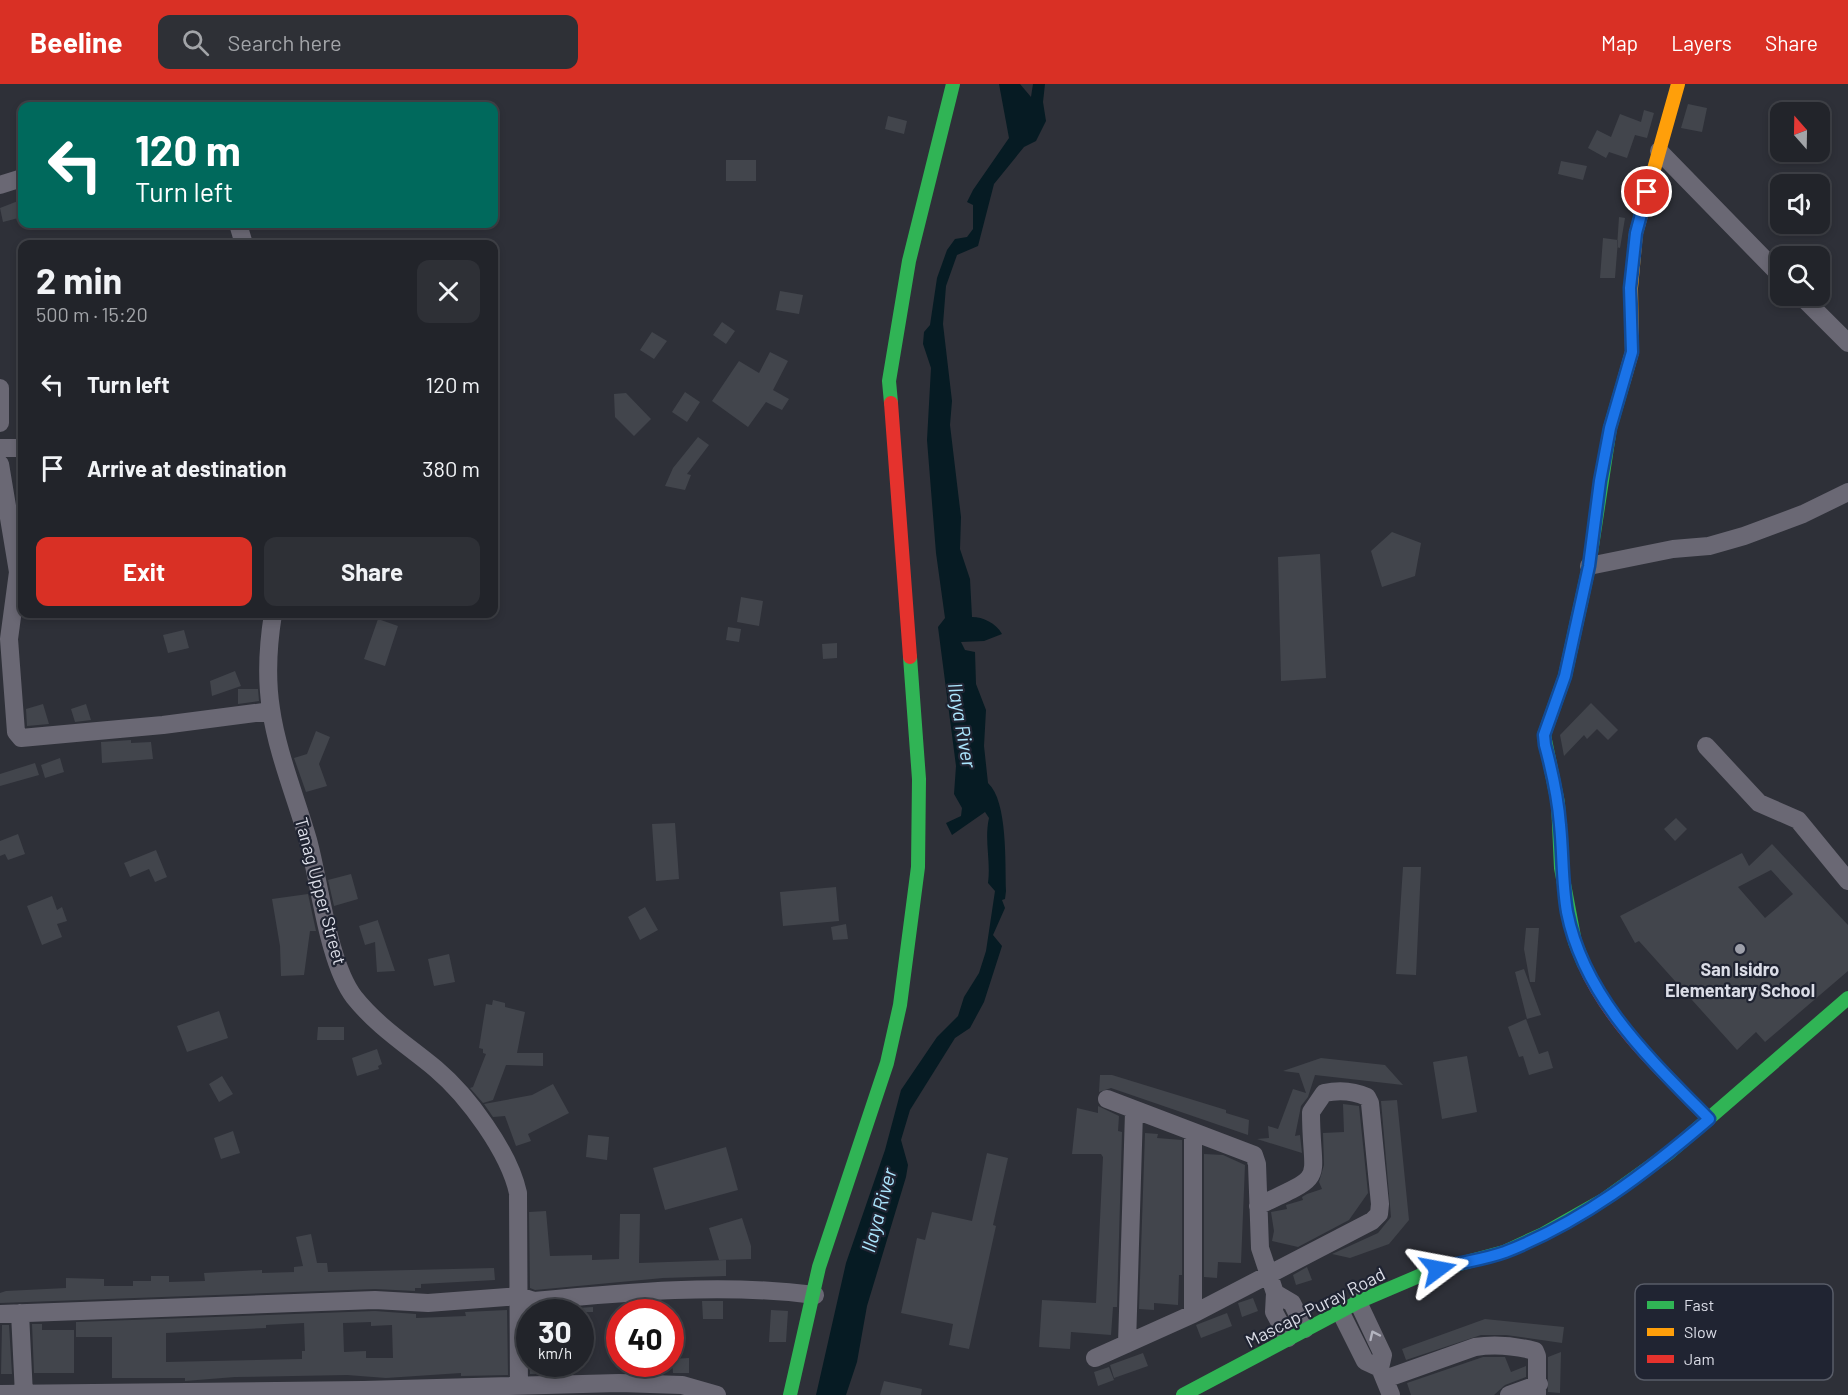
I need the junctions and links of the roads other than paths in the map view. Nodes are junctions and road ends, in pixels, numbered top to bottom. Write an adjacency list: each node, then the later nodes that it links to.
1 (953, 84): 28 (street)
2 (1678, 84): 3 (street)
3 (1659, 151): 6 (street); 15 (street)
4 (18, 179): 5 (street)
5 (0, 185)
6 (1770, 265)
7 (1811, 306): 8 (street)
8 (1848, 344)
9 (0, 388): 10 (street)
10 (0, 423)
11 (0, 448): 12 (street)
12 (18, 448)
13 (0, 464): 17 (street)
14 (1848, 492): 15 (street)
15 (1589, 566): 23 (street)
16 (273, 618): 17 (street, Tanag Upper Street)
17 (271, 711): 29 (street, Tanag Upper Street)
18 (1706, 746): 19 (street)
19 (1848, 881)
20 (1848, 998): 23 (street, Mascap-Puray Road)
21 (1107, 1099): 22 (street)
22 (1134, 1112): 24 (street); 37 (street)
23 (1709, 1119): 30 (street, Mascap-Puray Road)
24 (1193, 1133): 25 (street); 34 (street)
25 (1258, 1206): 26 (street); 26 (street)
26 (1268, 1276): 27 (street); 34 (street)
27 (1275, 1293): 35 (street); 36 (street)
28 (815, 1295): 29 (street); 45 (street)
29 (519, 1296): 32 (street); 41 (street, Tanag Upper Street)
30 (1358, 1302): 31 (street, Mascap-Puray Road); 39 (street, one-way to 30)
31 (1340, 1311): 35 (street, Mascap-Puray Road); 39 (street)
32 (20, 1313): 33 (street); 42 (street)
33 (0, 1314)
34 (1193, 1314): 37 (street)
35 (1305, 1329): 36 (street, Mascap-Puray Road)
36 (1288, 1338): 46 (street, Mascap-Puray Road)
37 (1127, 1344): 38 (street)
38 (1095, 1358)
39 (1385, 1381): 40 (street)
40 (1538, 1389): 47 (street)
41 (519, 1391): 42 (street); 44 (street)
42 (24, 1393): 43 (street)
43 (0, 1394)
44 (717, 1395)
45 (790, 1395)
46 (1183, 1395)
47 (1509, 1395)

